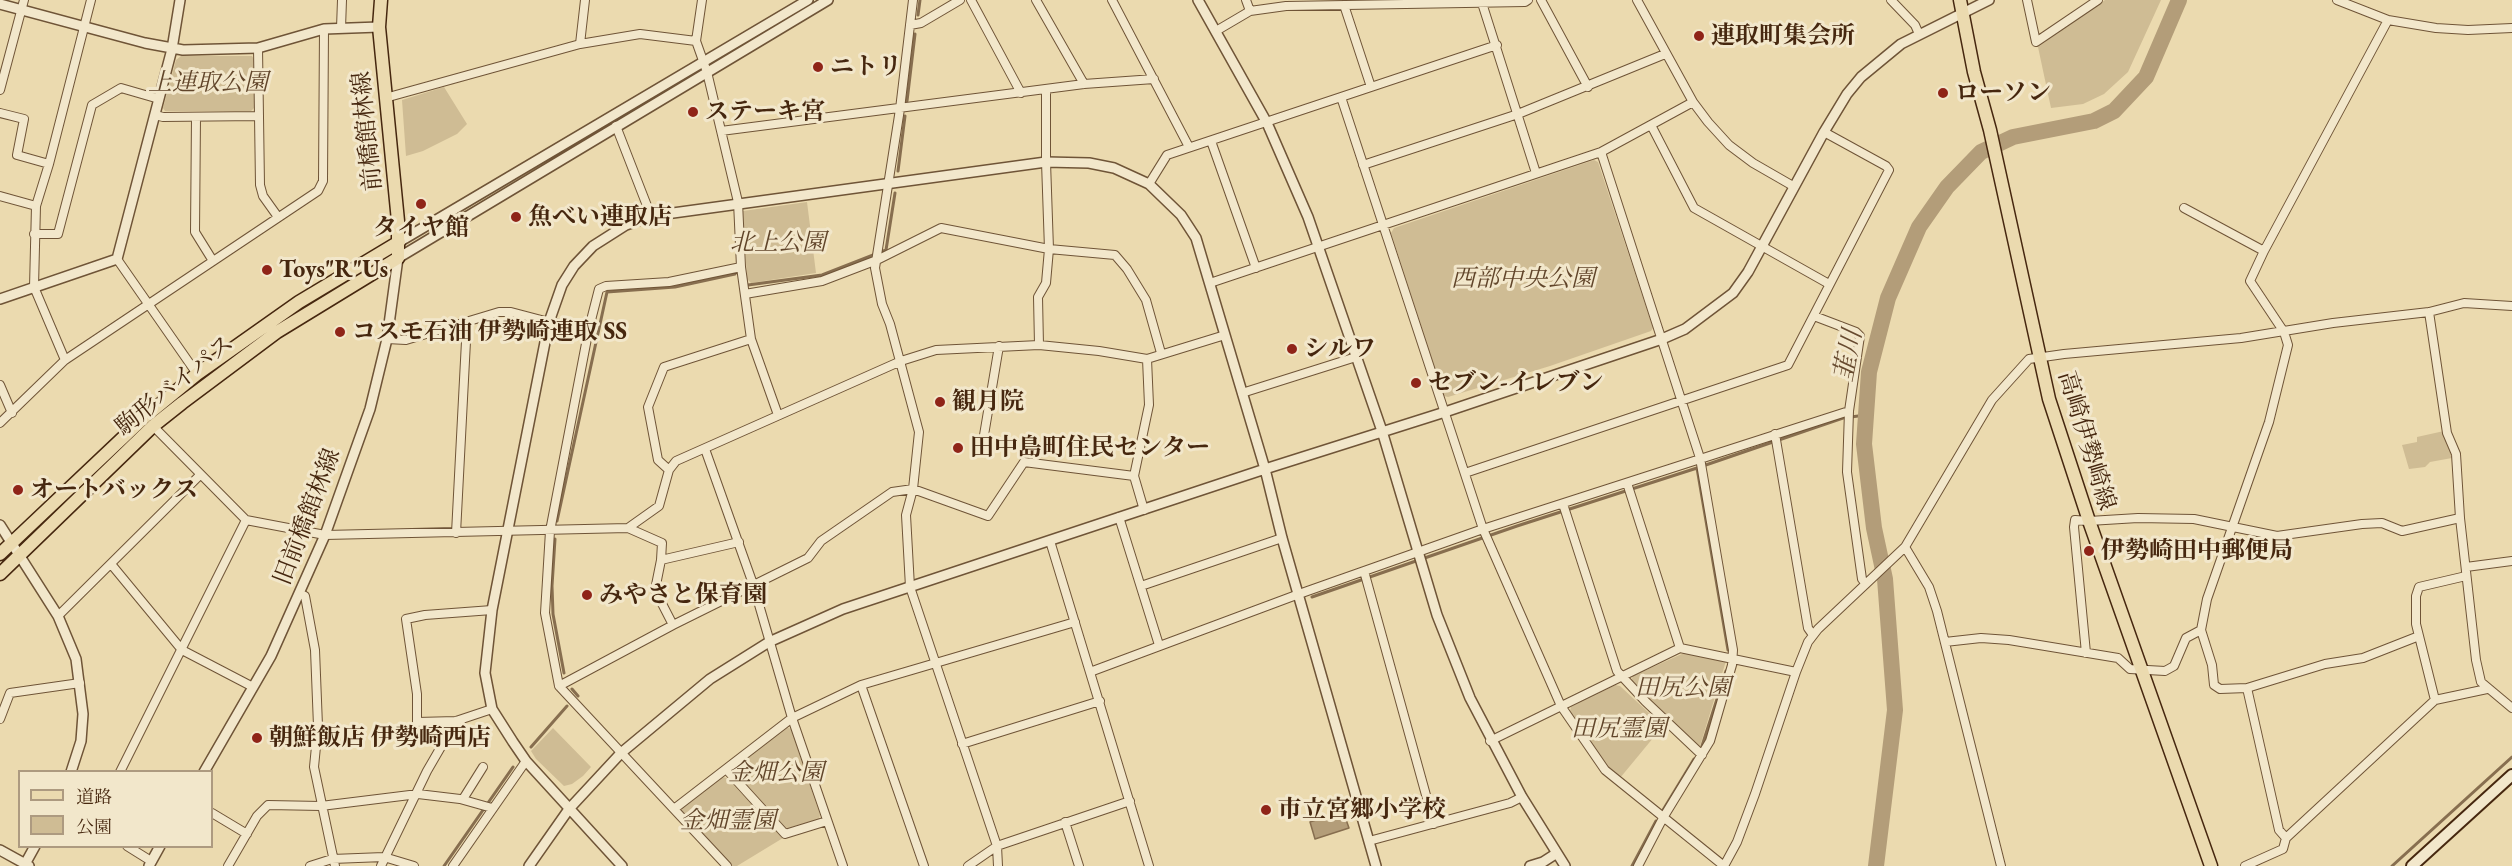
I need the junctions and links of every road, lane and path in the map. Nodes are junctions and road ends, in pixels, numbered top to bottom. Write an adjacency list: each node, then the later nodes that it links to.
1 (91, 0): 34 (street)
2 (180, 0): 45 (street)
3 (342, 0): 36 (street)
4 (381, 0): 35 (main road, 前橋館林線)
5 (585, 0): 42 (street)
6 (702, 0): 41 (street)
7 (808, 0): 47 (street)
8 (828, 0): 48 (street)
9 (913, 0): 33 (street)
10 (960, 0): 33 (street)
11 (971, 0): 55 (street)
12 (1036, 0): 50 (street)
13 (1112, 0): 49 (street)
14 (1198, 0): 39 (street)
15 (1246, 0): 30 (street)
16 (1528, 0): 26 (street)
17 (1541, 0): 52 (street)
18 (1637, 0): 46 (street)
19 (1891, 0): 40 (street)
20 (1960, 0): 31 (main road)
21 (1989, 0): 31 (street)
22 (2027, 0): 23 (street)
23 (2098, 0)
24 (2337, 0): 32 (street)
25 (1287, 3): 29 (street); 30 (street)
26 (1482, 3): 29 (street); 43 (street)
27 (0, 4): 28 (street)
28 (22, 5): 34 (street); 54 (street)
29 (1344, 5): 51 (street)
30 (1250, 11): 39 (street)
31 (1962, 13): 40 (street); 120 (main road, 高崎伊勢崎線)
32 (2388, 20): 37 (street); 93 (street)
33 (910, 25): 60 (street)
34 (84, 26): 45 (street); 75 (street)
35 (379, 27): 36 (street); 56 (main road, 前橋館林線)
36 (341, 28): 38 (street)
37 (2512, 28)
38 (324, 29): 44 (street); 86 (street)
39 (1216, 31): 66 (street)
40 (1919, 34): 70 (street)
41 (696, 41): 42 (street); 47 (street)
42 (580, 44): 56 (street)
43 (1497, 45): 51 (street); 63 (street)
44 (258, 48): 45 (street); 64 (street)
45 (172, 49): 58 (street)
46 (1665, 54): 52 (street); 59 (street)
47 (704, 61): 48 (street); 89 (street)
48 (707, 72): 68 (street); 69 (street)
49 (1154, 79): 50 (street); 72 (street)
50 (1084, 84): 53 (street)
51 (1371, 87): 57 (street)
52 (1588, 87): 63 (street)
53 (1046, 89): 55 (street); 74 (street)
54 (0, 90)
55 (1021, 93): 60 (street)
56 (385, 98): 89 (main road, 前橋館林線)
57 (1341, 98): 66 (street); 76 (street)
58 (159, 99): 62 (street); 88 (street)
59 (1692, 102): 67 (street); 80 (street)
60 (900, 109): 69 (street); 78 (street)
61 (0, 113): 75 (street)
62 (155, 114): 65 (street); 95 (street)
63 (1518, 114): 76 (street); 77 (street)
64 (259, 116): 65 (street); 86 (street)
65 (196, 117): 97 (street)
66 (1267, 123): 71 (street); 91 (street)
67 (1651, 125): 73 (street); 90 (street)
68 (616, 126): 85 (street); 94 (street)
69 (721, 131): 82 (street)
70 (1824, 132): 80 (street); 101 (street)
71 (1211, 141): 72 (street); 99 (street)
72 (1189, 147): 79 (street)
73 (1601, 152): 77 (street); 116 (street)
74 (1046, 162): 78 (street); 79 (street); 92 (street)
75 (49, 164): 83 (street)
76 (1363, 165): 87 (street)
77 (1536, 173): 87 (street)
78 (888, 184): 82 (street); 96 (street)
79 (1149, 184): 100 (street)
80 (1793, 186): 90 (street)
81 (0, 196): 83 (street)
82 (738, 202): 85 (street); 98 (street)
83 (36, 206): 88 (street)
84 (2184, 208): 93 (street)
85 (651, 216): 110 (street)
86 (278, 217): 97 (street)
87 (1383, 226): 91 (street); 130 (street)
88 (34, 234): 102 (street)
89 (399, 242): 94 (main road, 前橋館林線); 125 (main road, 駒形バイパス)
90 (1762, 246): 101 (street); 116 (street)
91 (1320, 247): 99 (street); 121 (street)
92 (1049, 249): 96 (street); 117 (street); 119 (street)
93 (2264, 251): 112 (street)
94 (398, 258): 114 (street, 旧前橋館林線); 134 (main road, 駒形バイパス)
95 (117, 259): 102 (street); 105 (street)
96 (877, 260): 103 (street); 124 (street)
97 (213, 261): 105 (street)
98 (741, 267): 103 (street); 111 (street)
99 (1256, 268): 100 (street)
100 (1210, 283): 113 (street)
101 (1829, 284): 108 (street)
102 (34, 287): 104 (street); 123 (street)
103 (745, 294): 115 (street)
104 (0, 299)
105 (148, 305): 123 (street); 125 (street)
106 (2512, 306): 107 (street)
107 (2429, 312): 112 (street); 150 (street)
108 (1814, 316): 128 (street); 129 (street)
109 (467, 322): 110 (street); 114 (street); 159 (street)
110 (549, 322): 111 (street); 157 (street)
111 (589, 328): 158 (street)
112 (2284, 332): 120 (street); 154 (street)
113 (1226, 335): 119 (street); 127 (street)
114 (387, 339): 160 (street, 旧前橋館林線)
115 (751, 339): 132 (street); 141 (street)
116 (1662, 339): 128 (street); 130 (street)
117 (1039, 345): 118 (street); 122 (street)
118 (999, 346): 124 (street); 137 (street)
119 (1161, 353): 122 (street)
120 (2039, 356): 152 (main road, 高崎伊勢崎線); 165 (street)
121 (1356, 357): 127 (street); 135 (street)
122 (1147, 359): 144 (street)
123 (65, 360): 131 (street)
124 (901, 362): 132 (street); 146 (street)
125 (197, 374): 164 (main road, 駒形バイパス)
126 (0, 385): 131 (street)
127 (1242, 393): 140 (street)
128 (1682, 400): 139 (street); 142 (street)
129 (1849, 411): 136 (street); 175 (street)
130 (1445, 412): 135 (street); 142 (street)
131 (12, 413): 133 (street)
132 (778, 415): 138 (street)
133 (0, 423)
134 (153, 426): 143 (street); 168 (main road, 駒形バイパス)
135 (1382, 431): 140 (street); 166 (street)
136 (1775, 434): 139 (street); 186 (street)
137 (982, 447)
138 (705, 449): 141 (street); 163 (street)
139 (1700, 458): 145 (street); 194 (street)
140 (1265, 469): 148 (street); 161 (street)
141 (669, 470): 155 (street)
142 (1465, 473): 156 (street)
143 (200, 475): 151 (street); 171 (street)
144 (1134, 476): 146 (street); 148 (street)
145 (1627, 483): 147 (street); 191 (street)
146 (913, 489): 176 (street); 178 (street)
147 (1563, 504): 156 (street); 199 (street)
148 (1144, 510): 149 (street)
149 (1119, 518): 162 (street); 177 (street)
150 (2460, 518): 154 (street); 173 (street)
151 (246, 520): 160 (street); 192 (street)
152 (2089, 521): 154 (street); 193 (street); 196 (main road, 高崎伊勢崎線)
153 (0, 525): 164 (street)
154 (2234, 526): 185 (street)
155 (628, 528): 158 (street); 169 (street)
156 (1483, 529): 166 (street); 208 (street)
157 (508, 530): 158 (street); 159 (street); 181 (street)
158 (550, 531): 202 (street)
159 (456, 532): 160 (street)
160 (325, 535): 179 (street, 旧前橋館林線)
161 (1282, 538): 177 (street); 180 (street)
162 (1050, 541): 178 (street); 183 (street)
163 (739, 542): 169 (street); 176 (street)
164 (11, 543): 167 (main road, 駒形バイパス); 168 (street)
165 (1905, 547): 175 (street); 189 (street)
166 (1418, 552): 172 (street); 214 (street)
167 (0, 554)
168 (20, 556): 174 (main road, 駒形バイパス); 182 (street)
169 (662, 560): 184 (street)
170 (2512, 561): 173 (street)
171 (111, 564): 182 (street); 192 (street)
172 (1364, 571): 180 (street); 237 (street)
173 (2466, 572): 187 (street); 205 (street)
174 (0, 574)
175 (1868, 581): 186 (street)
176 (753, 584): 184 (street); 188 (street)
177 (1141, 586): 190 (street)
178 (910, 587): 188 (street); 195 (street)
179 (300, 594): 203 (street, 旧前橋館林線); 229 (street)
180 (1299, 594): 190 (street); 240 (street)
181 (492, 610): 210 (street); 213 (street)
182 (58, 616): 200 (street)
183 (1075, 622): 195 (street); 197 (street)
184 (673, 625): 202 (street)
185 (2201, 630): 196 (street); 204 (street)
186 (1813, 635): 198 (street)
187 (2418, 636): 204 (street); 206 (street)
188 (770, 642): 211 (street); 216 (street)
189 (1945, 642): 193 (street); 270 (street)
190 (1159, 645): 197 (street)
191 (1680, 648): 194 (street); 199 (street)
192 (182, 650): 203 (street); 222 (street)
193 (2086, 653): 196 (street)
194 (1733, 659): 198 (street); 217 (street)
195 (934, 663): 201 (street); 215 (street)
196 (2142, 670): 271 (main road, 高崎伊勢崎線)
197 (1090, 672): 207 (street)
198 (1796, 672): 269 (street)
199 (1621, 677): 208 (street); 217 (street)
200 (80, 683): 212 (street); 221 (street)
201 (861, 685): 211 (street); 260 (street)
202 (559, 686): 216 (street)
203 (253, 687): 223 (street, 旧前橋館林線)
204 (2247, 688): 239 (street)
205 (2487, 689): 206 (street); 209 (street)
206 (2435, 700): 239 (street)
207 (1100, 701): 215 (street); 228 (street)
208 (1561, 706): 214 (street); 234 (street)
209 (2512, 708)
210 (492, 709): 213 (street); 218 (street)
211 (792, 717): 220 (street); 235 (street)
212 (0, 719)
213 (456, 721): 225 (street)
214 (1490, 741): 226 (street)
215 (962, 744): 241 (street)
216 (621, 753): 231 (street); 232 (street)
217 (1702, 756): 234 (street)
218 (526, 761): 230 (street); 231 (street)
219 (483, 767): 227 (street)
220 (726, 769): 232 (street); 235 (street)
221 (71, 770)
222 (121, 770)
223 (205, 770)
224 (2512, 775): 273 (main road)
225 (418, 794): 227 (street); 229 (street); 247 (street)
226 (1522, 797): 237 (street); 246 (street)
227 (463, 799): 230 (street)
228 (1130, 801): 236 (street); 264 (street)
229 (321, 806): 238 (street); 248 (street)
230 (492, 808): 256 (street)
231 (569, 809): 257 (street); 258 (street)
232 (674, 809): 251 (street)
233 (213, 814): 238 (street)
234 (1663, 818): 268 (street); 269 (street)
235 (827, 821): 259 (street)
236 (1065, 822): 241 (street); 263 (street)
237 (1434, 824): 240 (street)
238 (247, 834): 252 (street)
239 (2286, 837): 272 (street)
240 (1369, 841): 265 (street)
241 (997, 846): 261 (street); 262 (street)
242 (33, 848): 250 (street)
243 (130, 848): 249 (street)
244 (159, 848): 249 (street)
245 (0, 850): 250 (street)
246 (1557, 854): 266 (street); 267 (street)
247 (384, 856): 248 (street); 254 (street); 255 (street)
248 (333, 862): 253 (street)
249 (150, 863)
250 (26, 865)
251 (725, 865)
252 (228, 866)
253 (310, 866)
254 (381, 866)
255 (414, 866)
256 (453, 866)
257 (529, 866)
258 (622, 866)
259 (843, 866)
260 (924, 866)
261 (968, 866)
262 (998, 866)
263 (1079, 866)
264 (1149, 866)
265 (1376, 866)
266 (1530, 866)
267 (1565, 866)
268 (1638, 866)
269 (1724, 866)
270 (2001, 866)
271 (2211, 866)
272 (2245, 866)
273 (2412, 866)

